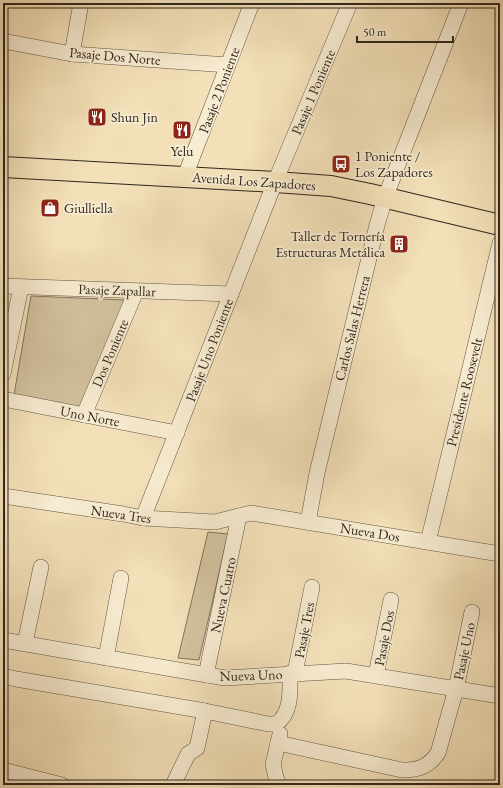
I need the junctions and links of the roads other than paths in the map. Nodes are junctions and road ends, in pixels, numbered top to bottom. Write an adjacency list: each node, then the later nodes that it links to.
1 (81, 3): 6 (street)
2 (252, 3): 7 (street, Pasaje 2 Poniente)
3 (350, 3): 10 (street, Pasaje 1 Poniente)
4 (462, 3): 11 (street, Carlos Salas Herrera)
5 (3, 41): 6 (street, Pasaje Dos Norte)
6 (72, 54): 7 (street, Pasaje Dos Norte)
7 (228, 65): 9 (street, Pasaje 2 Poniente)
8 (3, 167): 9 (main road, Avenida Los Zapadores)
9 (185, 176): 10 (main road, Avenida Los Zapadores)
10 (275, 182): 11 (main road, Avenida Los Zapadores); 17 (street, Pasaje Uno Poniente)
11 (385, 198): 12 (main road, Avenida Los Zapadores); 25 (street, Carlos Salas Herrera)
12 (500, 225)
13 (500, 243): 26 (street, Presidente Roosevelt)
14 (3, 286): 15 (street, Pasaje Zapallar)
15 (21, 287): 16 (street, Pasaje Zapallar); 18 (street)
16 (136, 291): 17 (street, Pasaje Zapallar); 20 (street, Dos Poniente)
17 (231, 294): 21 (street, Pasaje Uno Poniente)
18 (3, 374)
19 (3, 400): 20 (street, Uno Norte)
20 (84, 415): 21 (street, Uno Norte)
21 (177, 433): 24 (street, Pasaje Uno Poniente)
22 (3, 496): 24 (street, Nueva Tres)
23 (239, 516): 24 (street, Nueva Tres); 25 (street, Nueva Dos); 37 (street, Nueva Cuatro)
24 (144, 518)
25 (308, 522): 26 (street, Nueva Dos)
26 (428, 542): 27 (street, Nueva Dos)
27 (500, 554)
28 (41, 567): 34 (street)
29 (121, 578): 35 (street)
30 (312, 587): 36 (street, Pasaje Tres)
31 (391, 600): 38 (street, Pasaje Dos)
32 (472, 612): 40 (street, Pasaje Uno)
33 (3, 640): 34 (street, Nueva Uno)
34 (25, 643): 35 (street, Nueva Uno)
35 (106, 658): 37 (street, Nueva Uno)
36 (293, 673): 37 (street, Nueva Uno); 38 (street, Nueva Uno); 43 (street, Pasaje Tres)
37 (206, 675)
38 (376, 675): 40 (street, Nueva Uno)
39 (3, 676): 42 (street)
40 (456, 689): 41 (street, Nueva Uno); 44 (street, Pasaje Uno)
41 (500, 696)
42 (205, 711): 43 (street); 47 (street)
43 (276, 724): 44 (street)
44 (278, 744): 48 (street)
45 (3, 770): 46 (street)
46 (62, 785)
47 (173, 785)
48 (279, 785)

